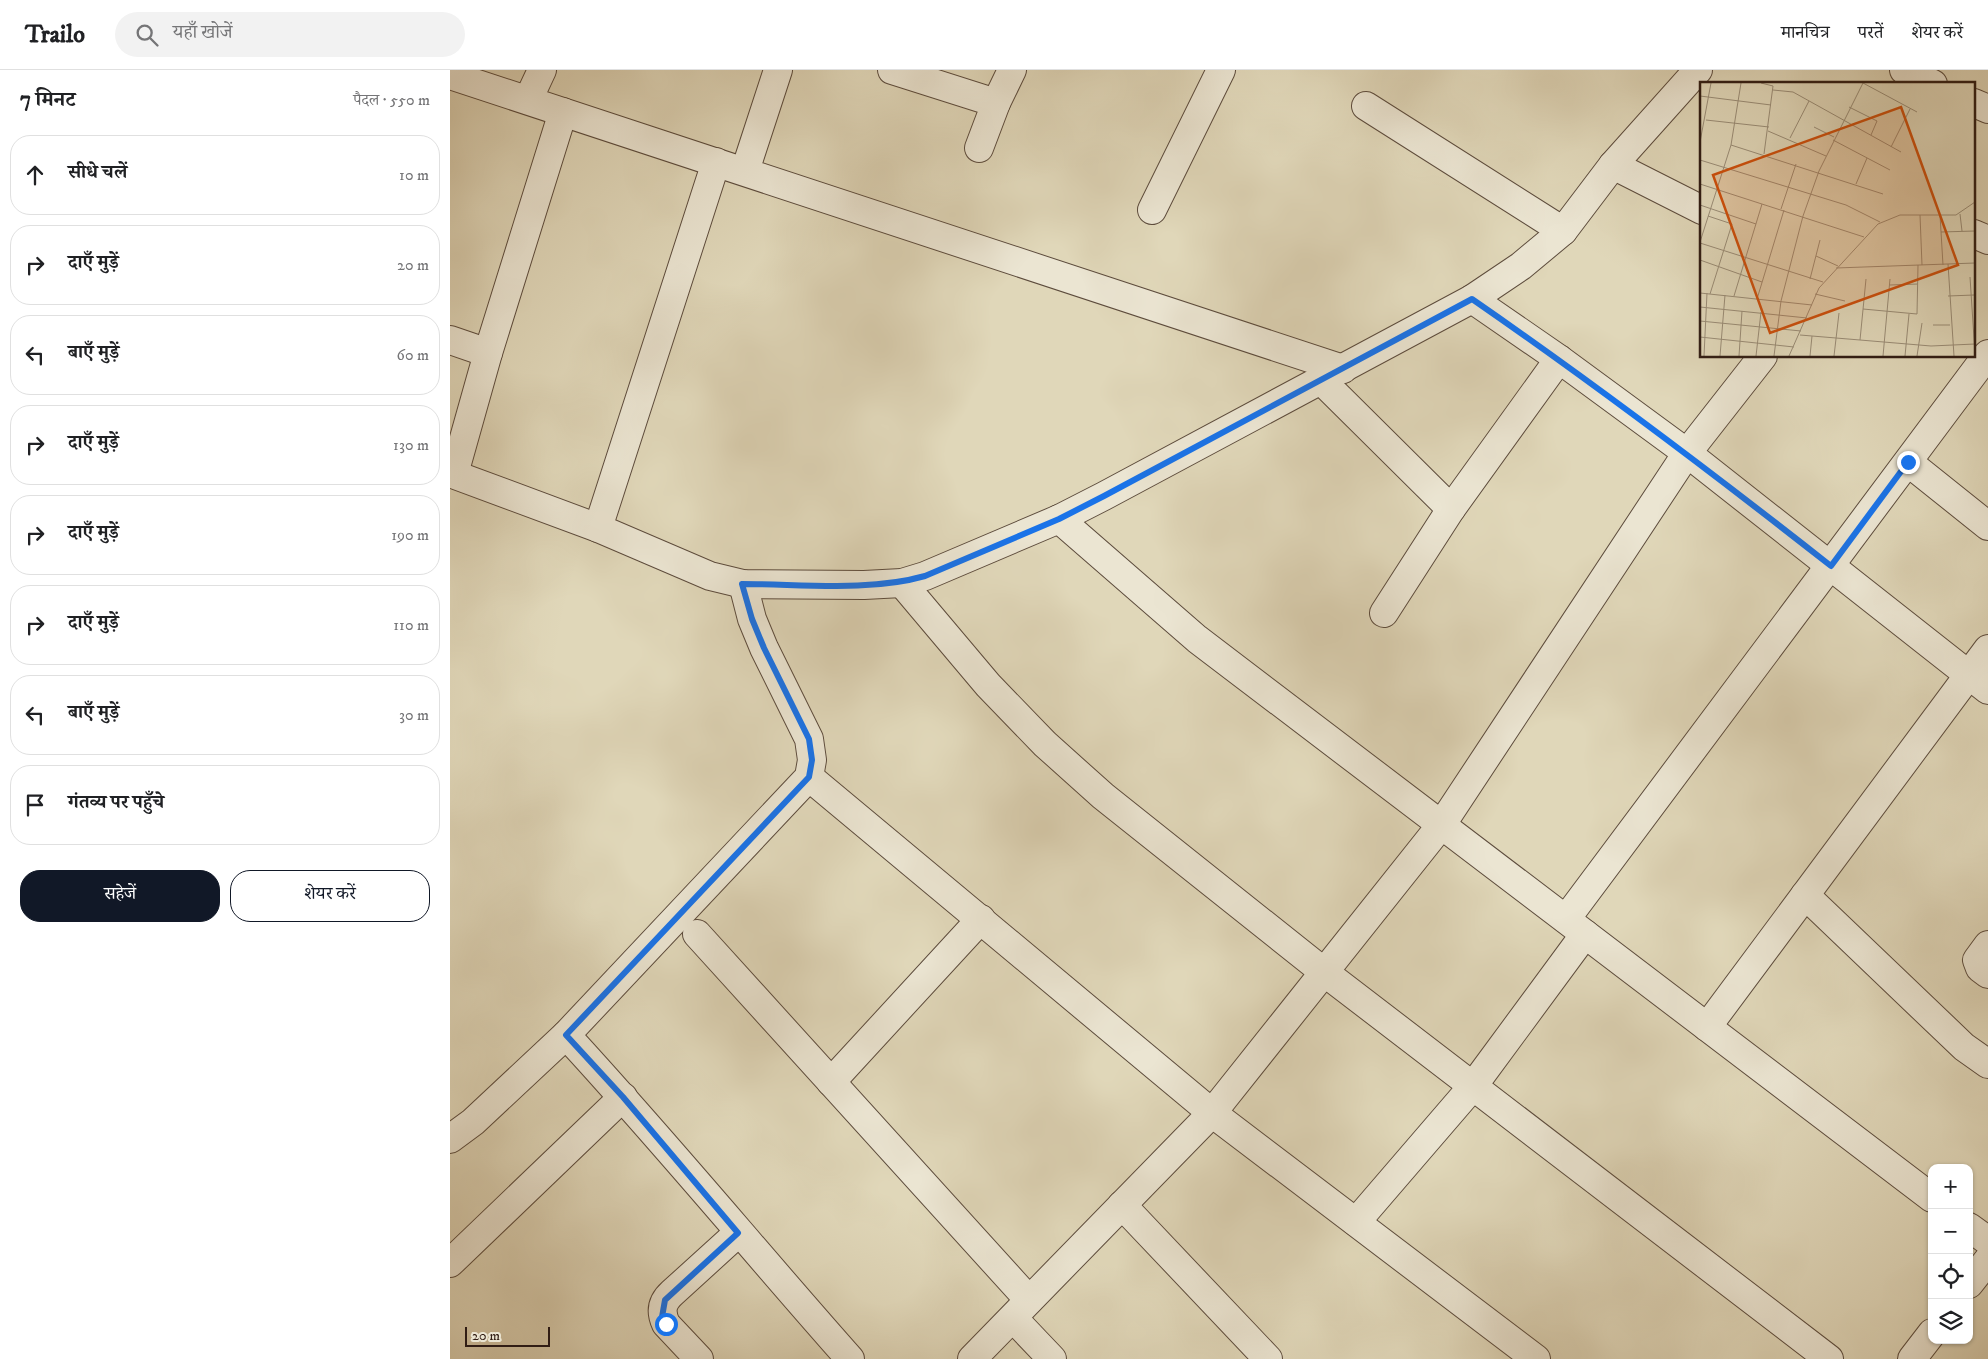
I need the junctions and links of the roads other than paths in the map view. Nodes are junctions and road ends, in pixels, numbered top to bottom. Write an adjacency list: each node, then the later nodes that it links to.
1 (542, 70): 8 (street)
2 (778, 70): 17 (street)
3 (892, 70): 9 (street)
4 (1012, 70): 9 (street)
5 (1221, 70): 19 (street)
6 (450, 75): 8 (street)
7 (1694, 85): 16 (street)
8 (528, 100): 13 (street)
9 (996, 103): 14 (street)
10 (1976, 104): 12 (street)
11 (1366, 106): 20 (street)
12 (1988, 109)
13 (563, 112): 15 (street); 26 (street)
14 (979, 148)
15 (716, 162): 17 (street); 37 (street)
16 (1614, 165): 18 (street); 20 (street)
17 (745, 171): 30 (street)
18 (1700, 209)
19 (1152, 210)
20 (1563, 232): 23 (street)
21 (1976, 235): 22 (street)
22 (1988, 240)
23 (1472, 299): 29 (street); 30 (street)
24 (450, 340): 26 (street)
25 (1976, 347): 27 (street)
26 (488, 353): 33 (street)
27 (1988, 354): 32 (street)
28 (1761, 358): 31 (street)
29 (1560, 359): 31 (street); 34 (street)
30 (1332, 374): 34 (street); 35 (street)
31 (1687, 453): 38 (street); 45 (street)
32 (1908, 462): 36 (street); 38 (street)
33 (452, 473): 37 (street)
34 (1451, 509): 41 (street)
35 (1059, 519): 39 (street); 45 (street)
36 (1988, 526)
37 (598, 528): 40 (street)
38 (1831, 566): 43 (street); 48 (street)
39 (902, 583): 40 (street); 51 (street)
40 (742, 584): 44 (street)
41 (1384, 613)
42 (1988, 649): 43 (street)
43 (1978, 682): 46 (street)
44 (809, 777): 47 (street); 54 (street)
45 (1442, 824): 48 (street); 51 (street)
46 (1805, 895): 53 (street); 55 (street)
47 (981, 920): 56 (street); 59 (street)
48 (1576, 927): 53 (street); 57 (street)
49 (697, 934): 56 (street)
50 (1988, 944): 52 (street)
51 (1324, 972): 57 (street); 59 (street)
52 (1988, 974)
53 (1707, 1026): 61 (street)
54 (566, 1035): 58 (street); 60 (street)
55 (1988, 1064)
56 (831, 1082): 70 (street)
57 (1473, 1086): 63 (street); 78 (street)
58 (623, 1097): 65 (street); 68 (street)
59 (1212, 1113): 62 (street); 63 (street)
60 (450, 1139)
61 (1928, 1195)
62 (1122, 1205): 70 (street); 76 (street)
63 (1356, 1222): 77 (street)
64 (1973, 1230): 66 (street)
65 (738, 1233): 72 (street); 73 (street)
66 (1988, 1241)
67 (1988, 1260): 69 (street)
68 (450, 1263)
69 (1973, 1279)
70 (1021, 1309): 74 (street); 75 (street)
71 (1928, 1338): 79 (street)
72 (699, 1359)
73 (850, 1359)
74 (972, 1359)
75 (1052, 1359)
76 (1268, 1359)
77 (1536, 1359)
78 (1829, 1359)
79 (1912, 1359)

